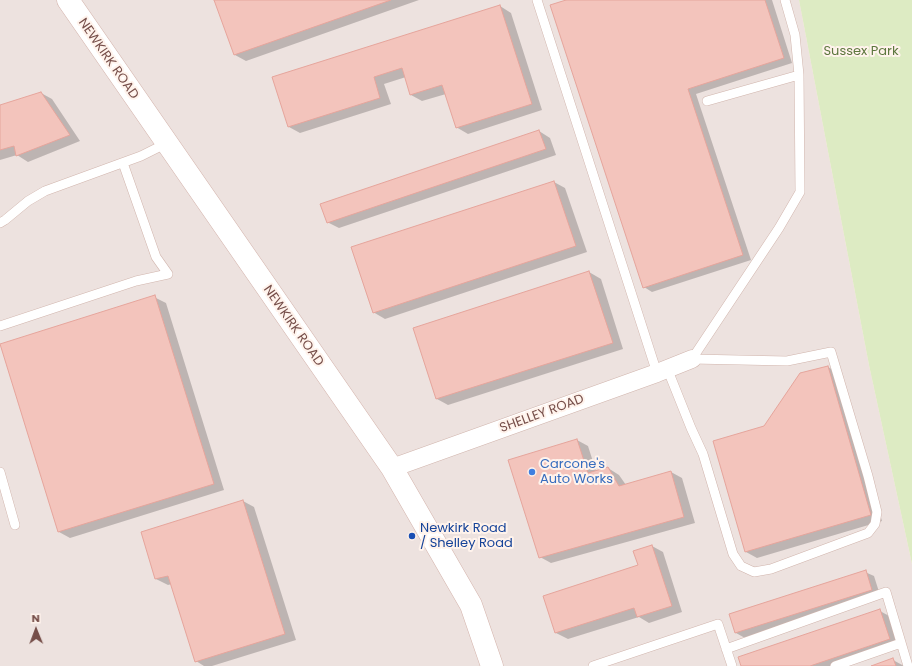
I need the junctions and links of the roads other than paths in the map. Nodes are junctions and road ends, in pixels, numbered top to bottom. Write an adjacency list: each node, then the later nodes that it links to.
1 (68, 0): 6 (street, NEWKIRK ROAD)
2 (536, 0): 11 (lane)
3 (785, 0): 4 (lane)
4 (799, 75): 5 (lane); 10 (lane)
5 (707, 101)
6 (167, 143): 7 (lane); 12 (street, NEWKIRK ROAD)
7 (123, 163): 8 (lane); 9 (lane)
8 (0, 223)
9 (0, 326)
10 (692, 359): 11 (street, SHELLEY ROAD); 11 (lane)
11 (662, 371): 12 (street, SHELLEY ROAD)
12 (392, 468): 17 (street, NEWKIRK ROAD)
13 (0, 472): 14 (lane)
14 (15, 524)
15 (901, 643): 16 (lane); 20 (lane); 21 (lane)
16 (726, 649): 18 (lane); 19 (lane)
17 (492, 666)
18 (593, 666)
19 (732, 666)
20 (835, 666)
21 (908, 666)

